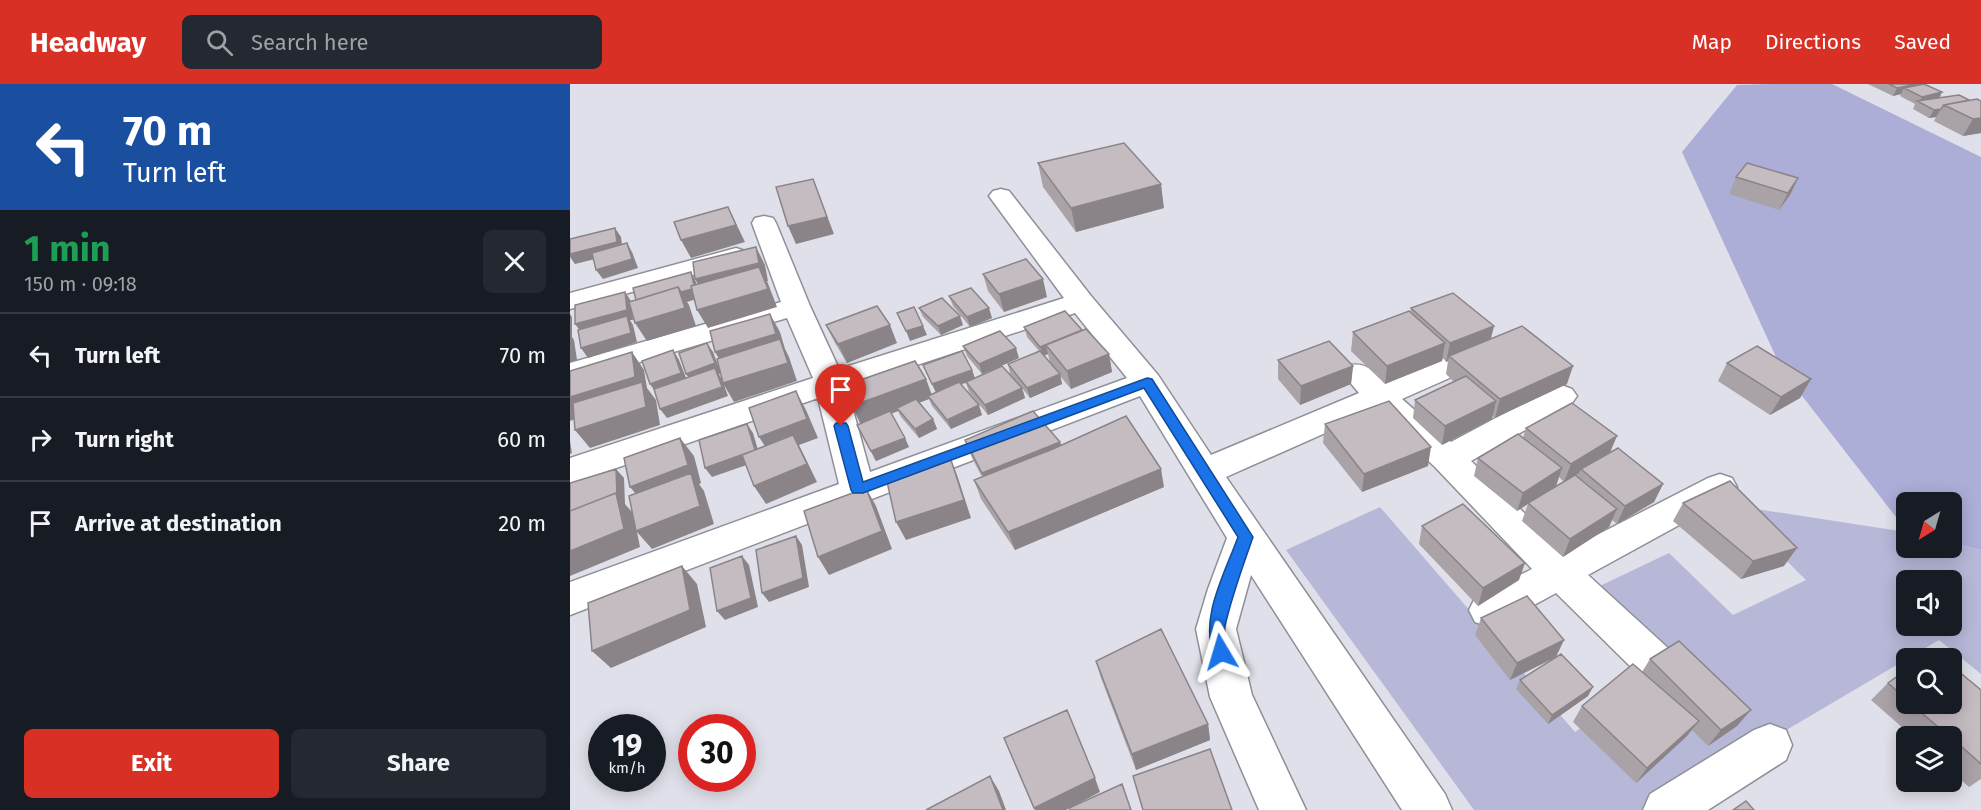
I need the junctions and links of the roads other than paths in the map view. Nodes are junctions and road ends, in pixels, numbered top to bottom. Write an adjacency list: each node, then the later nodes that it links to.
1 (1001, 196): 3 (street)
2 (570, 301): 4 (street)
3 (1081, 302): 7 (street); 8 (street)
4 (796, 306): 6 (street); 8 (street)
5 (1505, 342): 9 (street)
6 (570, 373)
7 (1147, 382): 13 (street); 15 (street)
8 (830, 383): 12 (street); 15 (street)
9 (1369, 385): 11 (street); 13 (street)
10 (1561, 396): 11 (street)
11 (1447, 458): 17 (street)
12 (570, 471)
13 (1205, 472): 16 (street)
14 (1720, 487): 17 (street)
15 (858, 490): 18 (street)
16 (1246, 537): 22 (street); 23 (street)
17 (1558, 571): 19 (street); 20 (street)
18 (570, 599)
19 (1489, 610)
20 (1654, 662)
21 (1770, 745): 24 (street)
22 (1283, 810)
23 (1430, 810)
24 (1666, 810)

